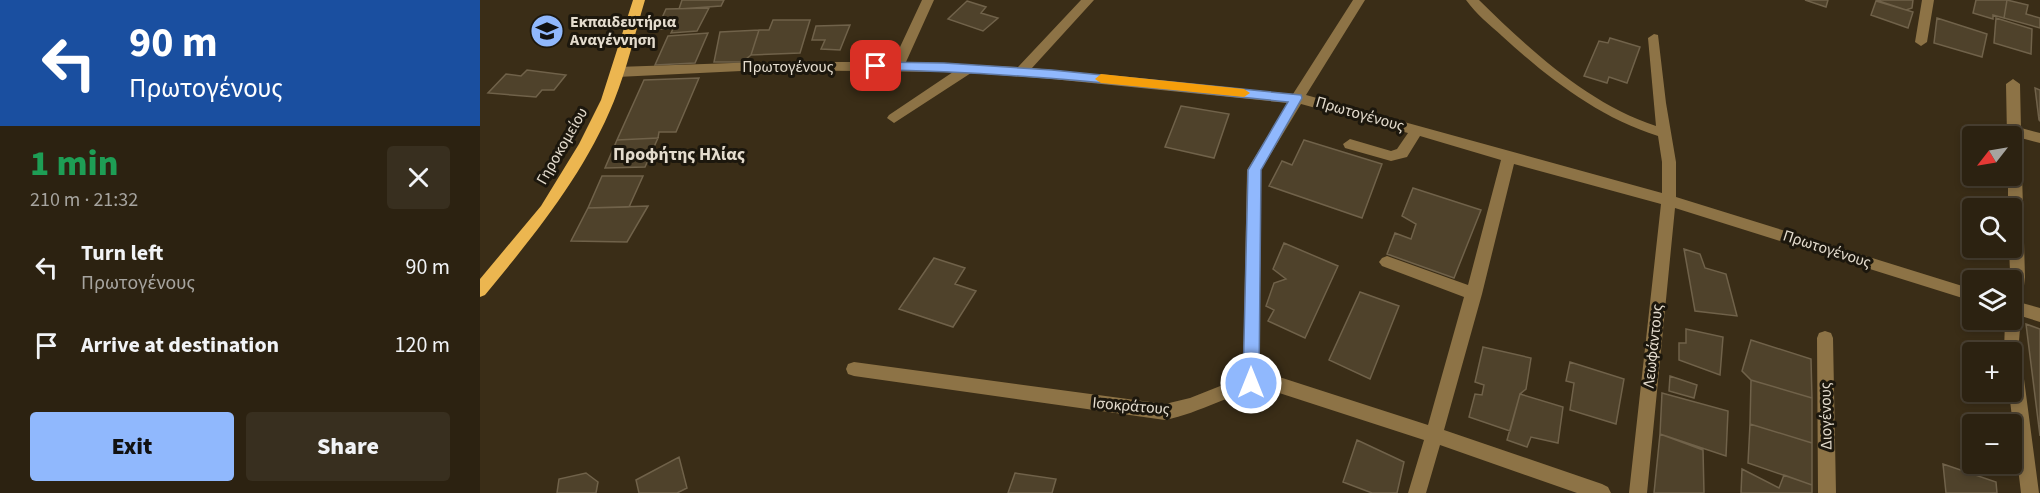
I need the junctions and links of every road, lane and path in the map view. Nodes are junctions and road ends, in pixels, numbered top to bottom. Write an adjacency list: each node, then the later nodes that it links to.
1 (639, 0): 11 (main road, Γηροκομείου)
2 (928, 0): 9 (street)
3 (1088, 0): 12 (street)
4 (1359, 0): 14 (street)
5 (1472, 0): 18 (street)
6 (1928, 0): 8 (street)
7 (1654, 38): 18 (street, Λεωφάντους)
8 (1921, 42)
9 (898, 66): 10 (street, Πρωτογένους); 11 (street, Πρωτογένους)
10 (969, 68): 12 (street, Πρωτογένους); 15 (street)
11 (617, 72): 27 (main road, Γηροκομείου)
12 (1021, 72): 14 (street, Πρωτογένους)
13 (2013, 84): 16 (street)
14 (1296, 98): 17 (street, Πρωτογένους); 35 (street)
15 (894, 118)
16 (2014, 126)
17 (1416, 131): 21 (street); 22 (street, Πρωτογένους)
18 (1663, 133): 24 (street, Λεωφάντους)
19 (2022, 133): 20 (street)
20 (2040, 138)
21 (1350, 144)
22 (1509, 157): 24 (street, Πρωτογένους); 29 (street)
23 (2016, 186): 26 (street)
24 (1669, 200): 28 (street, Πρωτογένους); 39 (street, Λεωφάντους)
25 (1387, 262): 29 (street)
26 (2018, 270)
27 (480, 290)
28 (1962, 292)
29 (1474, 294): 36 (street)
30 (2022, 310): 31 (street)
31 (2040, 315)
32 (2012, 330): 41 (street)
33 (1825, 338): 40 (street, Διογένους)
34 (855, 369): 35 (street, Ισοκράτους)
35 (1251, 383): 36 (street, Ισοκράτους)
36 (1435, 435): 37 (street); 38 (street, Ισοκράτους)
37 (1417, 493)
38 (1602, 493)
39 (1638, 493)
40 (1827, 493)
41 (2030, 493)

